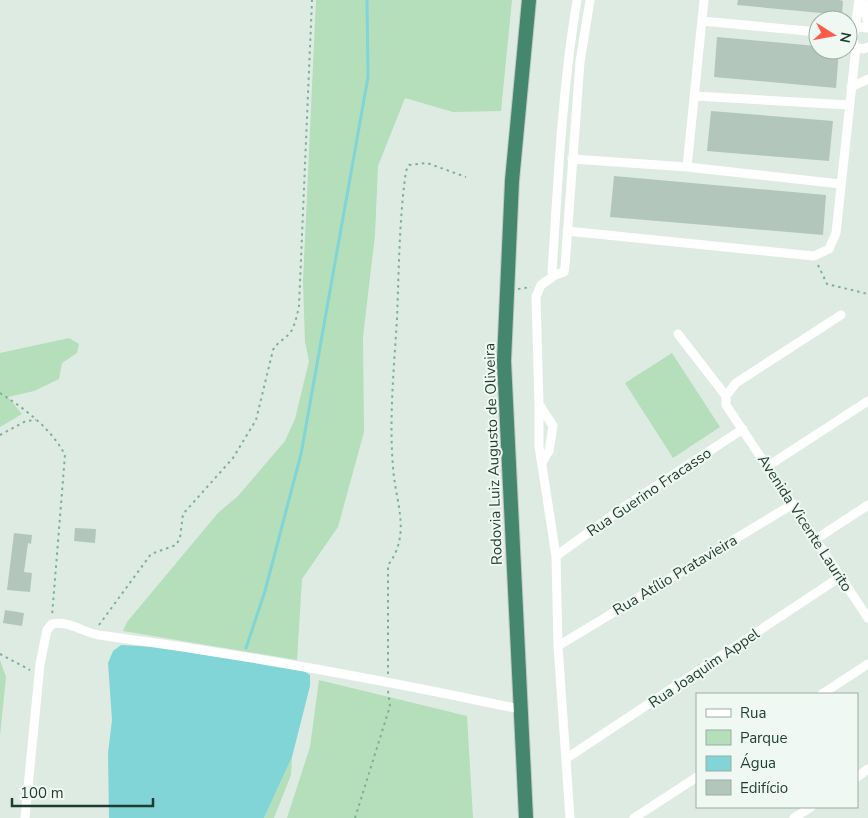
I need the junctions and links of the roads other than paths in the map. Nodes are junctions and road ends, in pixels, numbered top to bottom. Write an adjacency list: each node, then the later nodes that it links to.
1 (529, 0): 36 (highway, Rodovia Luiz Augusto de Oliveira)
2 (577, 0): 18 (street)
3 (590, 0): 14 (street)
4 (704, 0): 6 (street)
5 (861, 0): 7 (street)
6 (702, 21): 8 (street); 12 (street)
7 (868, 26)
8 (808, 31)
9 (864, 49): 11 (street)
10 (868, 79): 11 (street)
11 (851, 86): 13 (street)
12 (695, 96): 13 (street); 15 (street)
13 (849, 105): 16 (street)
14 (572, 159): 15 (street); 17 (street)
15 (686, 167): 16 (street)
16 (841, 184): 17 (street)
17 (567, 231): 18 (street)
18 (555, 275): 23 (street)
19 (840, 315): 21 (street)
20 (678, 334): 21 (street, Avenida Vicente Laurito)
21 (726, 396): 24 (street, Avenida Vicente Laurito)
22 (868, 401): 26 (street)
23 (539, 404): 25 (street); 25 (street)
24 (743, 429): 26 (street, Avenida Vicente Laurito); 30 (street, Rua Guerino Fracasso)
25 (542, 462): 30 (street)
26 (768, 466): 27 (street, Avenida Vicente Laurito)
27 (793, 504): 29 (street, Avenida Vicente Laurito); 33 (street, Rua Atílio Pratavieira)
28 (868, 505): 29 (street)
29 (816, 539): 31 (street, Avenida Vicente Laurito)
30 (556, 556): 33 (street)
31 (840, 577): 32 (street, Avenida Vicente Laurito); 37 (street, Rua Joaquim Appel)
32 (867, 614)
33 (558, 646): 37 (street)
34 (868, 664): 35 (street)
35 (824, 693)
36 (519, 709): 40 (street); 41 (highway, Rodovia Luiz Augusto de Oliveira)
37 (567, 758): 42 (street)
38 (696, 777): 43 (street)
39 (809, 808): 44 (street)
40 (25, 818)
41 (526, 818)
42 (570, 818)
43 (634, 818)
44 (794, 818)

